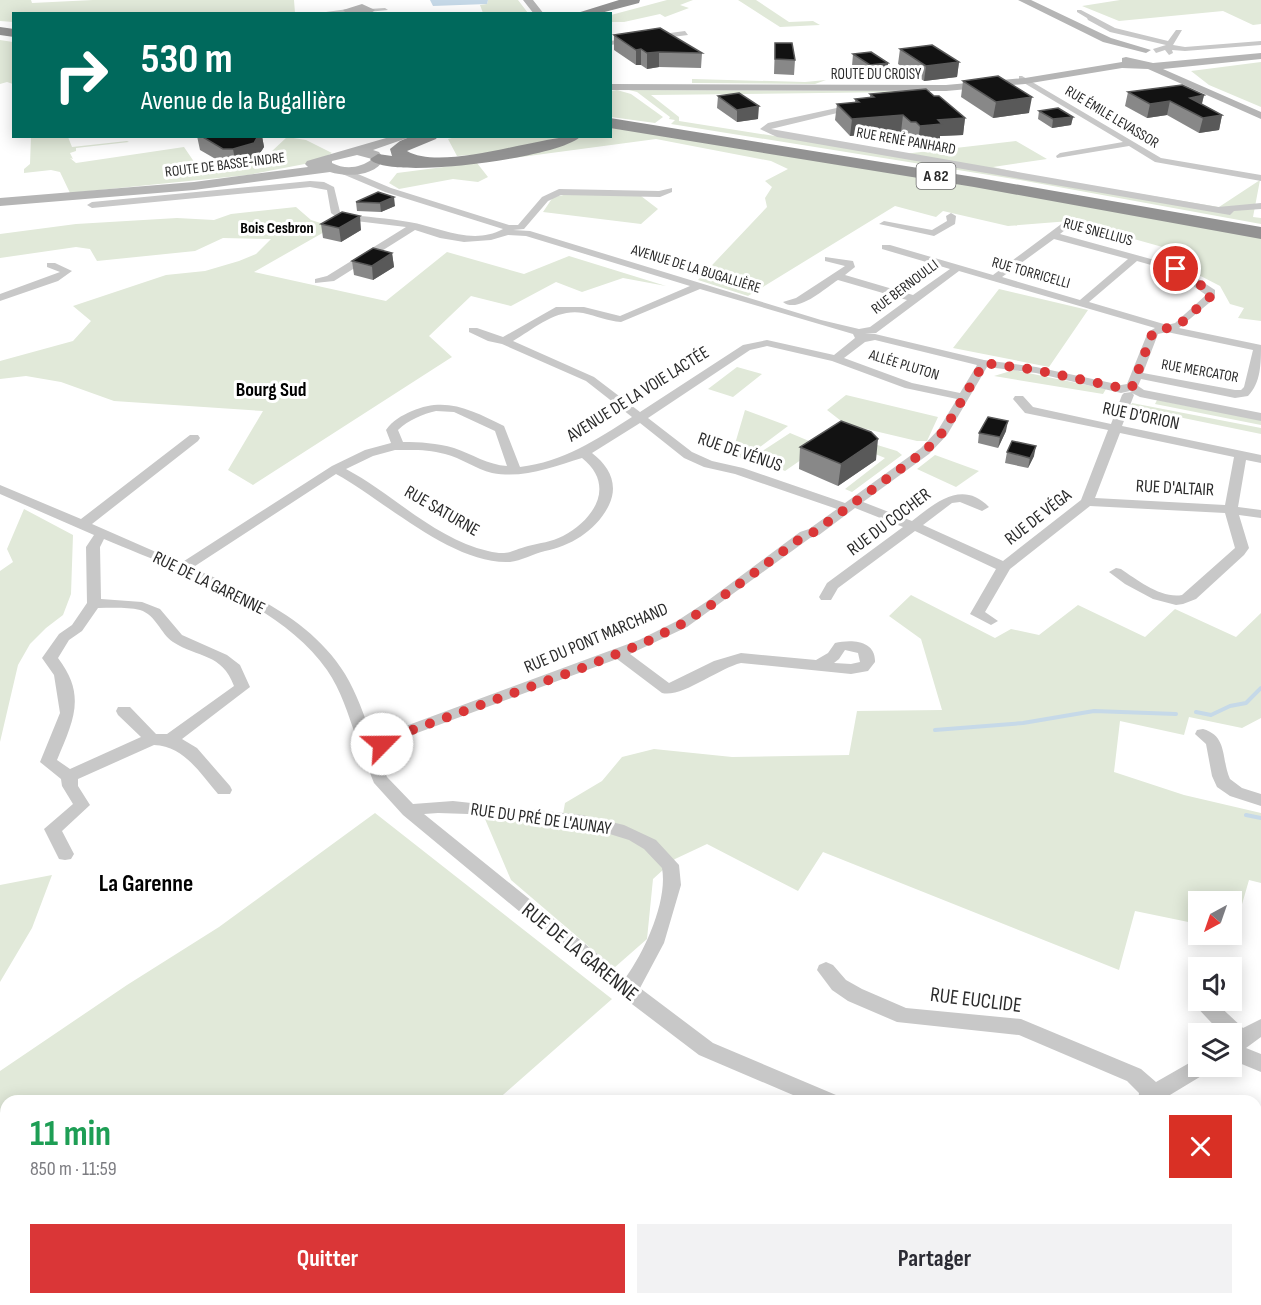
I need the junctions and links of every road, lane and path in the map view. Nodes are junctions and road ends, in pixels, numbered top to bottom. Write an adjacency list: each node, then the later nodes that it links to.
1 (528, 0): 9 (main road)
2 (634, 0): 10 (highway)
3 (647, 0): 11 (highway)
4 (1021, 0): 16 (main road); 17 (main road)
5 (358, 10): 6 (street); 8 (street)
6 (385, 10)
7 (1079, 11): 18 (street)
8 (328, 12)
9 (537, 12)
10 (588, 12)
11 (602, 12)
12 (1179, 32): 18 (street)
13 (685, 33): 14 (street)
14 (612, 43)
15 (1261, 43): 18 (street)
16 (1151, 50): 17 (main road, ROUTE DU CROISY); 18 (main road)
17 (1123, 54): 20 (main road); 21 (main road, ROUTE DU CROISY)
18 (1173, 55): 19 (main road); 20 (main road, ROUTE DU CROISY); 26 (main road)
19 (1261, 55)
20 (1142, 65): 21 (main road, ROUTE DU CROISY); 27 (main road)
21 (1023, 80): 23 (main road, ROUTE DU CROISY); 34 (street, RUE ÉMILE LEVASSOR)
22 (612, 83): 23 (main road, ROUTE DU CROISY)
23 (916, 88): 24 (street)
24 (882, 98)
25 (860, 105): 46 (street, RUE RENÉ PANHARD)
26 (1261, 111)
27 (1261, 117)
28 (612, 121): 52 (highway, A 82)
29 (612, 121): 55 (highway, A 82)
30 (400, 138): 35 (main road)
31 (417, 138): 38 (main road)
32 (424, 138): 37 (highway)
33 (570, 138): 37 (highway)
34 (1129, 144): 36 (street); 40 (street, RUE ÉMILE LEVASSOR)
35 (358, 151): 38 (main road); 39 (main road)
36 (1060, 156)
37 (468, 158): 38 (highway)
38 (373, 161): 39 (main road); 41 (street)
39 (333, 166): 41 (street, AVENUE DE LA BUGALLIÈRE); 43 (main road, ROUTE DE BASSE-INDRE)
40 (1261, 178)
41 (373, 184): 53 (street, AVENUE DE LA BUGALLIÈRE)
42 (669, 190): 54 (street)
43 (0, 202)
44 (92, 205): 51 (street)
45 (1261, 206): 46 (street, RUE RENÉ PANHARD)
46 (1206, 208): 47 (street, RUE RENÉ PANHARD)
47 (1230, 212)
48 (951, 216): 57 (street)
49 (884, 224): 57 (street)
50 (1067, 224): 56 (street)
51 (415, 226): 53 (street); 64 (street)
52 (1261, 228)
53 (509, 230): 54 (street, AVENUE DE LA BUGALLIÈRE)
54 (522, 230): 65 (street, AVENUE DE LA BUGALLIÈRE)
55 (1261, 233)
56 (1052, 235): 58 (street, RUE SNELLIUS); 63 (street)
57 (894, 241): 61 (street, RUE TORRICELLI)
58 (1135, 258): 69 (street); 70 (street, RUE SNELLIUS)
59 (830, 259): 62 (street)
60 (51, 265): 66 (street)
61 (957, 268): 63 (street, RUE TORRICELLI); 67 (street, RUE BERNOULLI)
62 (837, 276): 67 (street); 68 (street)
63 (995, 278): 69 (street, RUE TORRICELLI)
64 (319, 281)
65 (699, 286): 72 (street, AVENUE DE LA BUGALLIÈRE); 73 (street)
66 (0, 298)
67 (914, 299): 72 (street, RUE BERNOULLI)
68 (788, 302)
69 (1082, 303): 70 (street, RUE TORRICELLI)
70 (1168, 328): 74 (street, RUE TORRICELLI); 77 (street, RUE SNELLIUS)
71 (473, 330): 73 (street, RUE DE VÉNUS)
72 (867, 335): 75 (street); 76 (street, AVENUE DE LA BUGALLIÈRE)
73 (505, 341): 82 (street, RUE DE VÉNUS)
74 (1260, 348): 77 (street, RUE MERCATOR)
75 (836, 360): 79 (street, ALLÉE PLUTON); 82 (street, AVENUE DE LA VOIE LACTÉE)
76 (984, 363): 78 (street, AVENUE DE LA BUGALLIÈRE); 79 (street, RUE DU PONT MARCHAND)
77 (1137, 375): 78 (street, RUE SNELLIUS)
78 (1130, 391): 81 (street, AVENUE DE LA BUGALLIÈRE); 83 (street, RUE DE VÉGA)
79 (964, 397): 95 (street, RUE DU PONT MARCHAND)
80 (1018, 399): 83 (street, RUE D'ORION)
81 (1261, 417)
82 (640, 419): 86 (street, AVENUE DE LA VOIE LACTÉE); 95 (street, RUE DE VÉNUS)
83 (1115, 429): 87 (street, RUE D'ORION); 93 (street, RUE DE VÉGA)
84 (194, 438): 99 (street)
85 (398, 446): 89 (street, AVENUE DE LA VOIE LACTÉE); 90 (street, AVENUE DE LA VOIE LACTÉE); 90 (street)
86 (584, 453): 89 (street, RUE SATURNE); 90 (street, AVENUE DE LA VOIE LACTÉE)
87 (1241, 455): 88 (street, RUE D'ORION); 97 (street)
88 (1261, 459)
89 (336, 469): 103 (street, AVENUE DE LA VOIE LACTÉE)
90 (515, 471)
91 (0, 489): 92 (street, RUE DE LA GARENNE)
92 (16, 497): 94 (street); 99 (street, RUE DE LA GARENNE)
93 (1087, 502): 97 (street, RUE D'ALTAIR); 102 (street, RUE DE VÉGA)
94 (0, 503)
95 (851, 506): 100 (street, RUE DE VÉNUS); 108 (street, RUE DU PONT MARCHAND)
96 (982, 507): 100 (street, RUE DU COCHER)
97 (1231, 509): 98 (street, RUE D'ALTAIR); 104 (street)
98 (1261, 513)
99 (82, 525): 101 (street, RUE DE LA GARENNE)
100 (913, 525): 102 (street, RUE DE VÉNUS); 105 (street, RUE DU COCHER)
101 (100, 534): 103 (street, RUE DE LA GARENNE); 106 (street)
102 (1004, 567): 107 (street, RUE DE VÉGA)
103 (182, 568): 114 (street, RUE DE LA GARENNE)
104 (1116, 572)
105 (826, 597)
106 (94, 603): 113 (street); 115 (street)
107 (991, 621)
108 (619, 653): 109 (street); 114 (street, RUE DU PONT MARCHAND)
109 (817, 666)
110 (124, 711): 112 (street)
111 (1203, 734): 117 (street)
112 (153, 739): 113 (street); 115 (street)
113 (170, 740): 116 (street)
114 (372, 744): 118 (street, RUE DE LA GARENNE)
115 (69, 776): 119 (street)
116 (224, 790)
117 (1261, 800)
118 (409, 811): 121 (street, RUE DE LA GARENNE); 121 (street, RUE DU PRÉ DE L'AUNAY)
119 (65, 854)
120 (826, 970): 128 (street, RUE EUCLIDE)
121 (627, 990): 127 (street, RUE DE LA GARENNE)
122 (1261, 1027): 123 (street)
123 (1242, 1040)
124 (1242, 1053): 125 (street)
125 (1261, 1063)
126 (1188, 1074): 129 (street)
127 (815, 1095)
128 (1149, 1095)
129 (1153, 1095)

